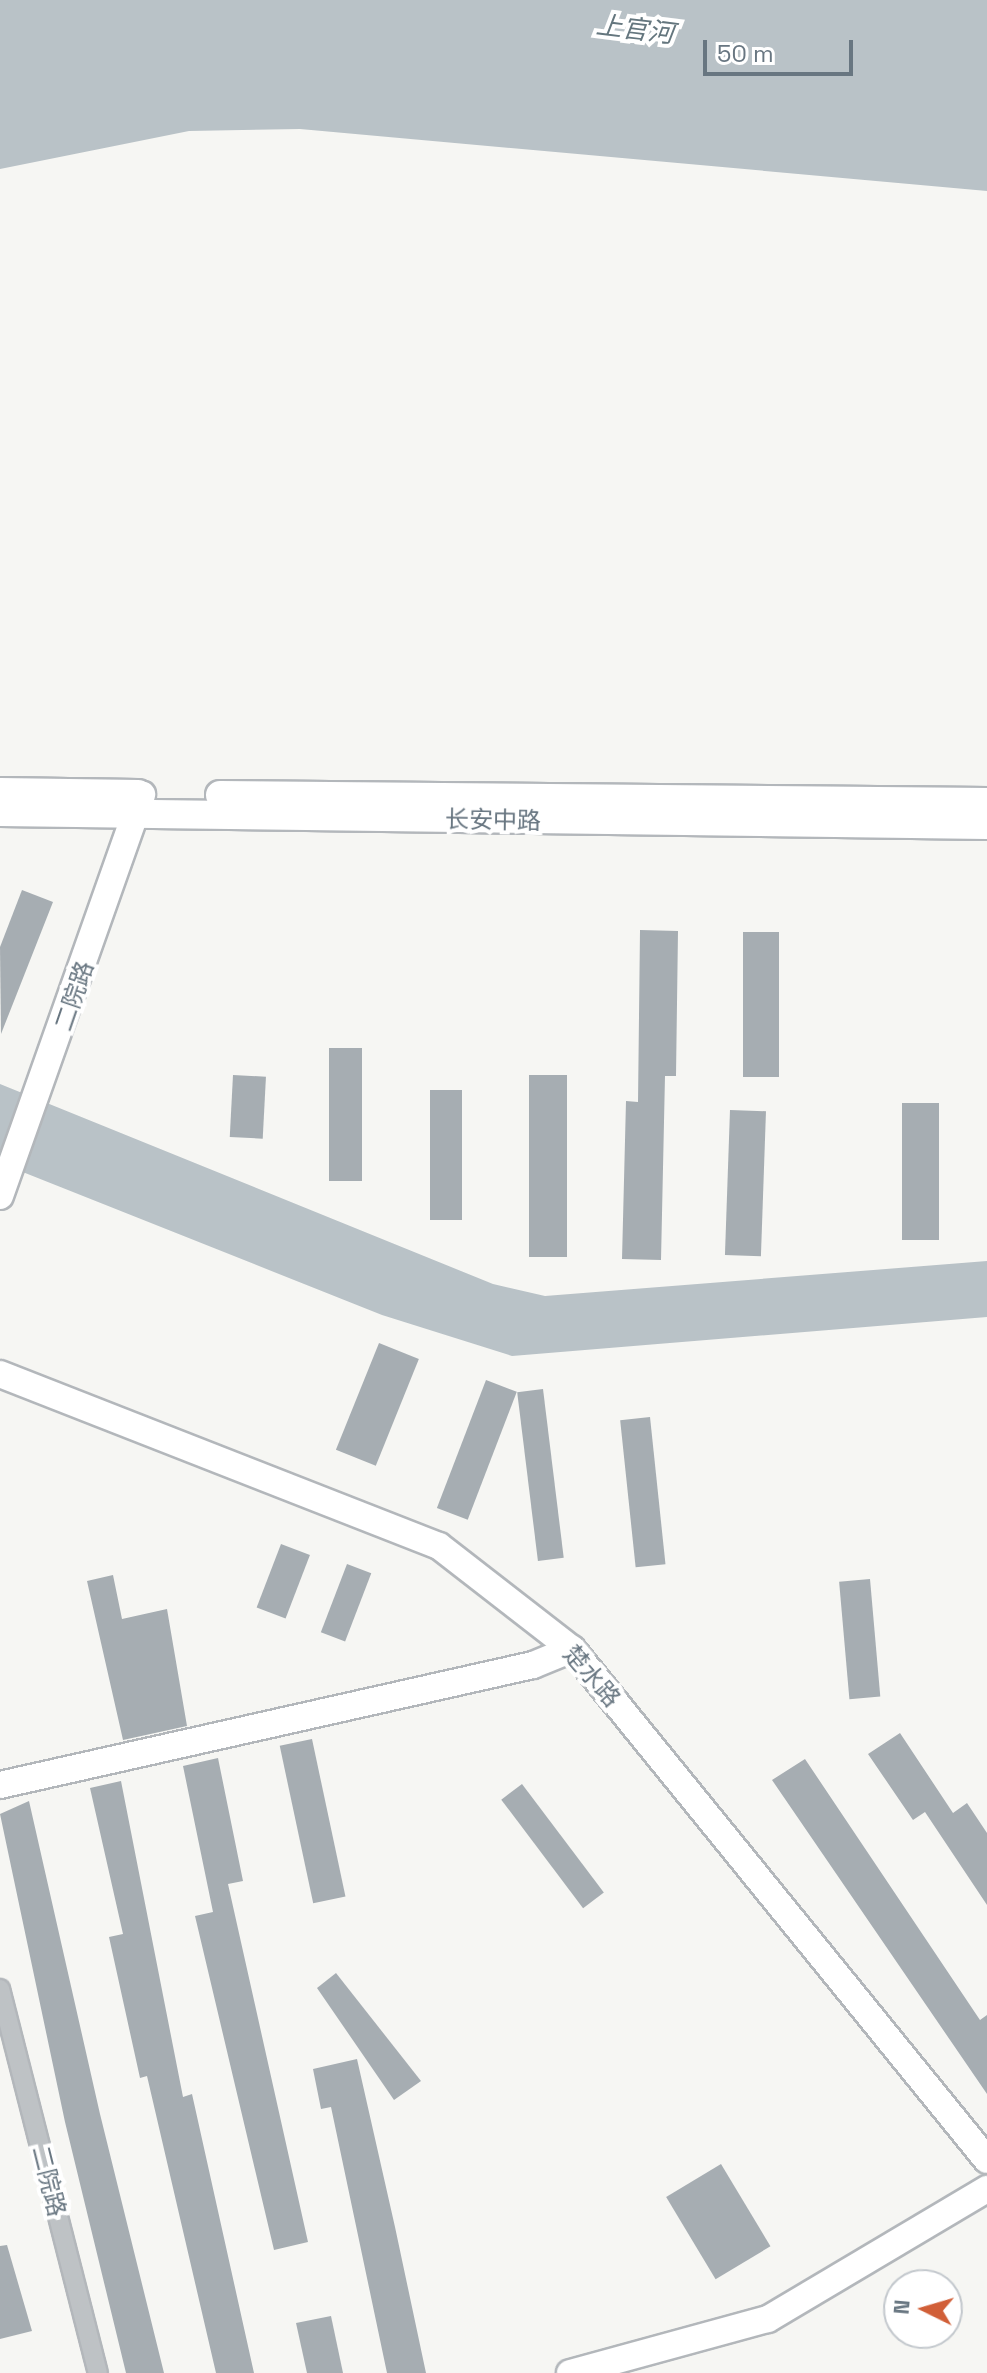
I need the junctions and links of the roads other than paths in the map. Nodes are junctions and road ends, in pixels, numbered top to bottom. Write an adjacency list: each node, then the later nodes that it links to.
1 (0, 792): 3 (main road, 长安中路)
2 (987, 802): 3 (main road, 长安中路)
3 (140, 803): 4 (main road, 长安中路); 5 (main road, 长安中路); 6 (street, 二院路)
4 (0, 812)
5 (987, 825)
6 (3, 1188)
7 (0, 1374): 8 (street, 楚水路)
8 (572, 1649): 9 (street); 11 (street, 楚水路)
9 (0, 1785)
10 (0, 1989): 13 (street, 二院路)
11 (987, 2160)
12 (987, 2189): 14 (street)
13 (98, 2373)
14 (570, 2373)

